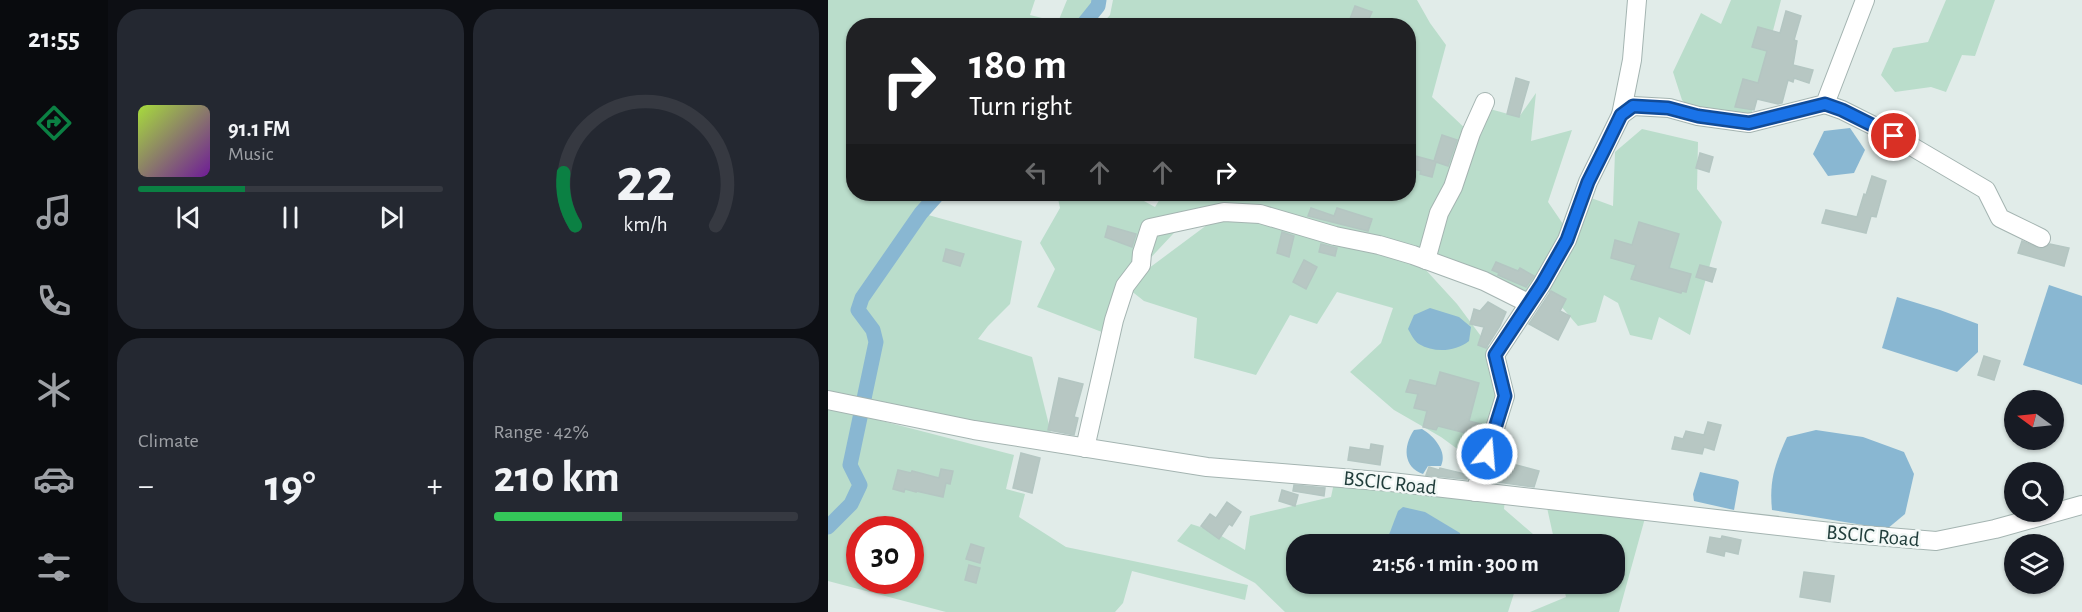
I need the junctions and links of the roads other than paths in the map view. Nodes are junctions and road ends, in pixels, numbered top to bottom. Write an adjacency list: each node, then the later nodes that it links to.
1 (1637, 0): 5 (street)
2 (1865, 0): 4 (street)
3 (1485, 102): 7 (street)
4 (1825, 104): 5 (street); 6 (street)
5 (1621, 115): 8 (street)
6 (2041, 238)
7 (1426, 260): 8 (street); 10 (street)
8 (1528, 303): 11 (street)
9 (828, 400): 10 (street, BSCIC Road)
10 (1085, 448): 11 (street, BSCIC Road)
11 (1475, 492): 12 (street, BSCIC Road)
12 (2082, 505)

